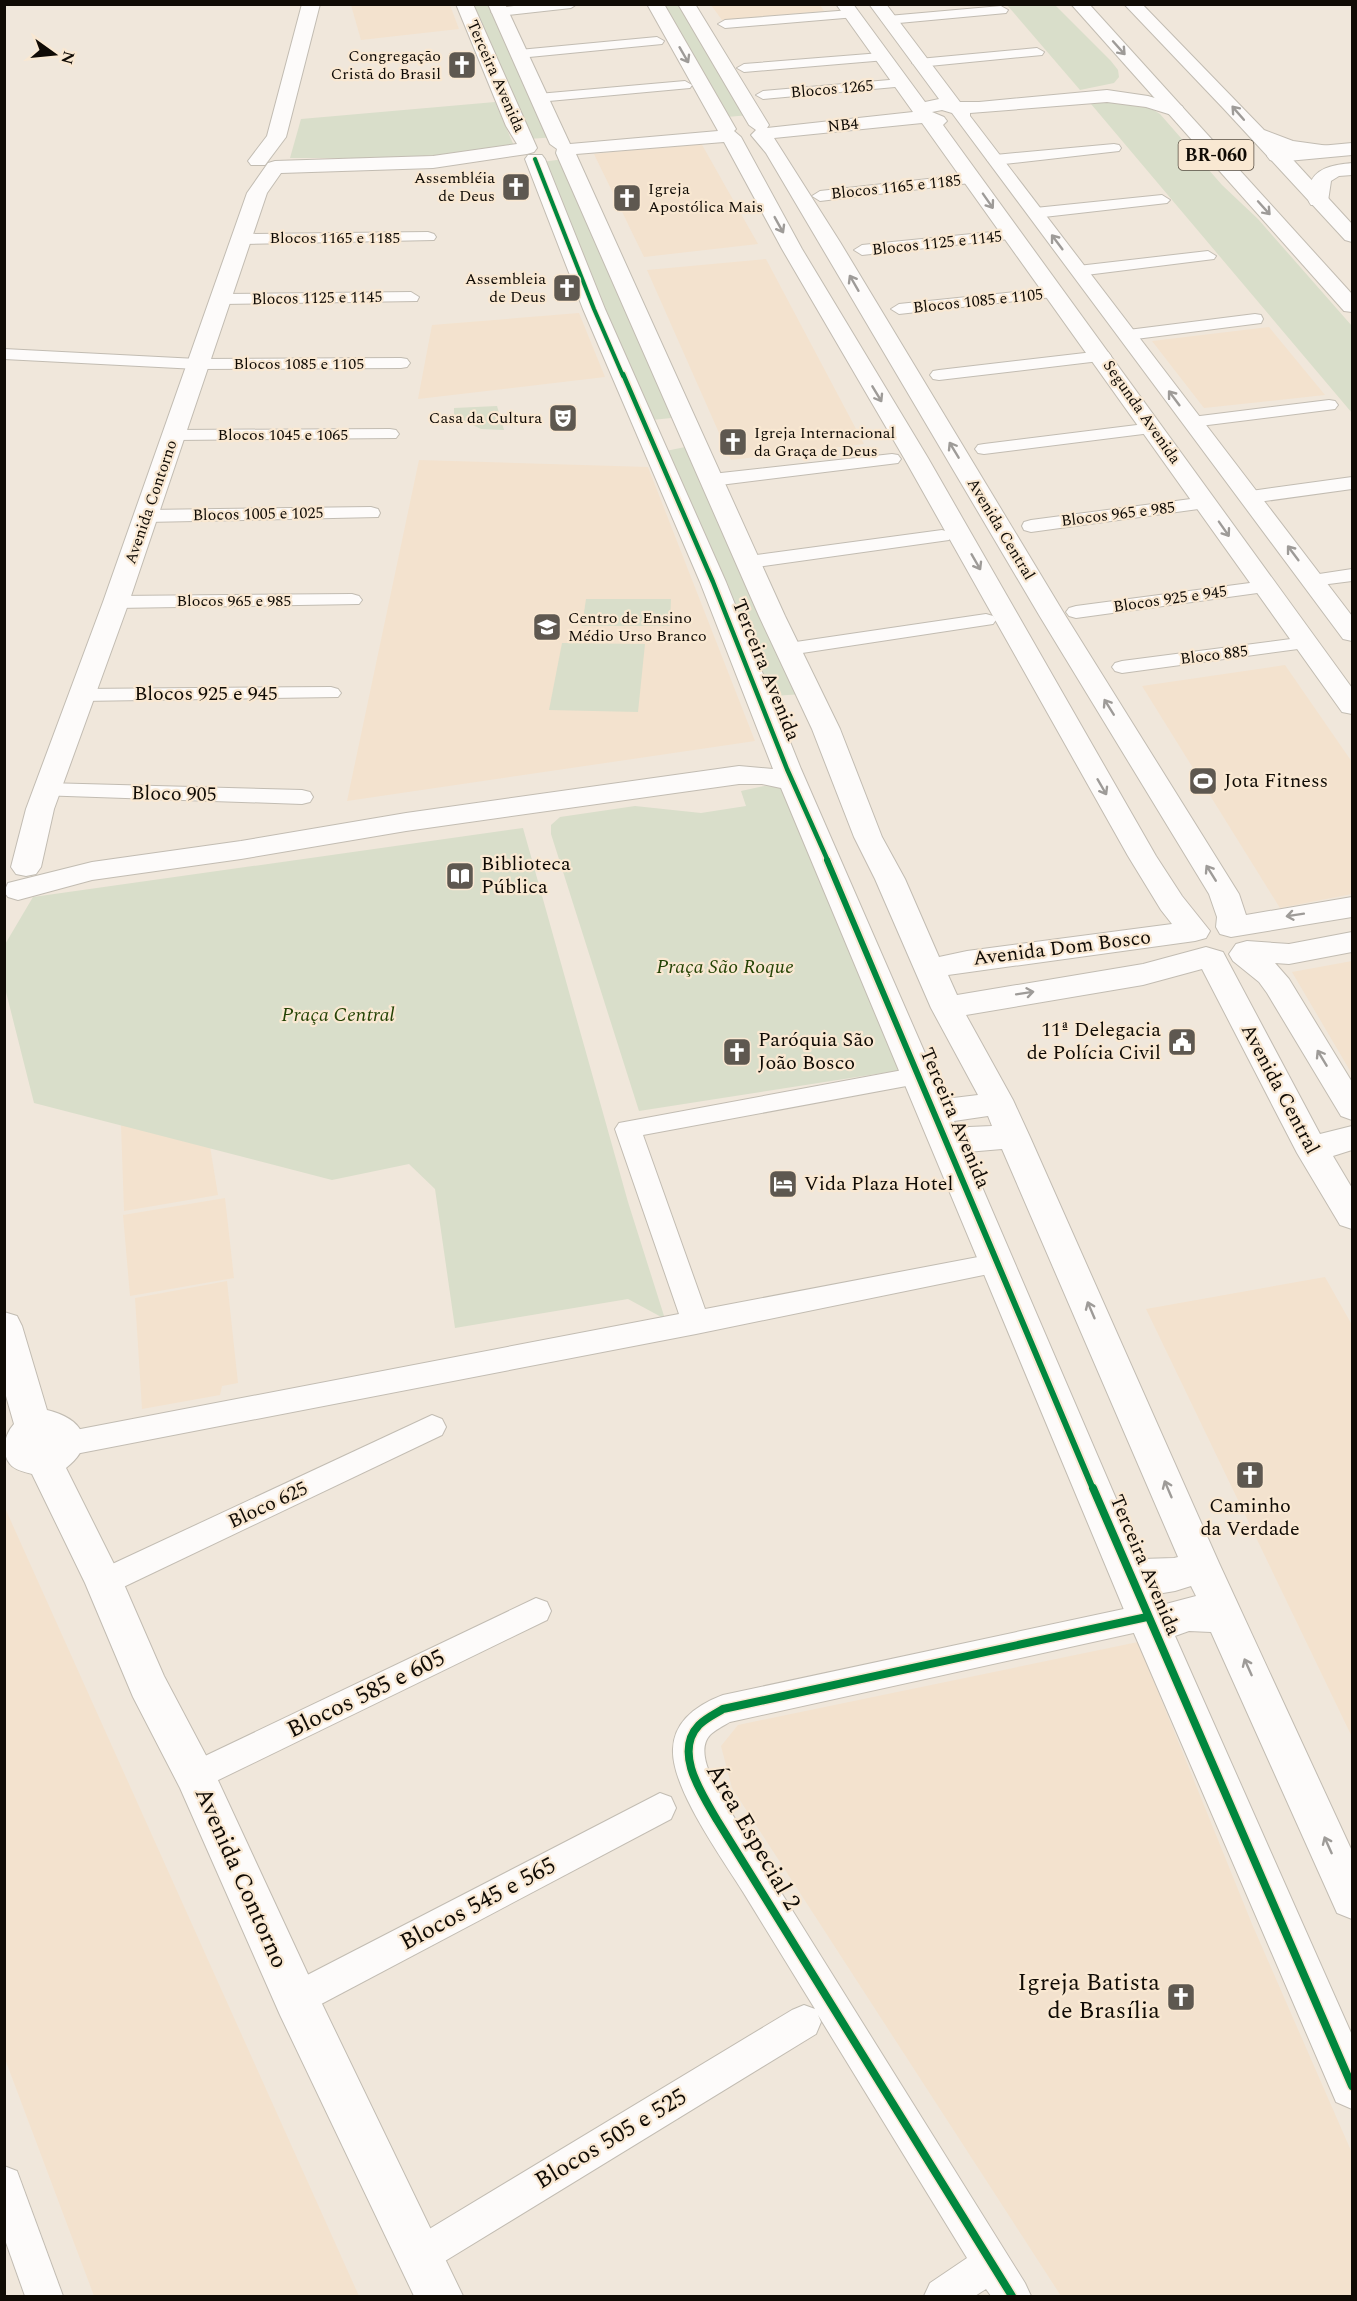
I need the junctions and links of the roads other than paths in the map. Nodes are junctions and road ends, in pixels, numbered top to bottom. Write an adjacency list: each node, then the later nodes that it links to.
1 (311, 4): 38 (main road, Avenida Contorno)
2 (464, 4): 34 (main road, Terceira Avenida)
3 (572, 4): 9 (street)
4 (655, 4): 30 (main road, Avenida Central, one-way to 30)
5 (686, 4): 29 (main road, Avenida Central)
6 (877, 4): 12 (main road, Segunda Avenida)
7 (1079, 4): 20 (main road, BR-060, one-way to 20)
8 (1132, 4): 31 (main road, BR-060, one-way to 8)
9 (497, 8): 16 (main road, Terceira Avenida)
10 (848, 9): 13 (street); 17 (main road, Segunda Avenida)
11 (1001, 10): 12 (street)
12 (888, 20): 18 (main road, Segunda Avenida)
13 (724, 24)
14 (657, 41): 16 (street)
15 (1037, 52): 18 (street)
16 (519, 54): 25 (main road, Terceira Avenida)
17 (881, 57): 19 (street); 21 (main road, Segunda Avenida)
18 (919, 63): 26 (main road, Segunda Avenida)
19 (744, 68)
20 (1140, 71): 24 (main road); 27 (main road, BR-060)
21 (901, 83): 23 (street, Blocos 1265); 28 (main road, Segunda Avenida)
22 (685, 86): 25 (street)
23 (763, 95)
24 (1107, 96): 26 (main road); 27 (main road)
25 (538, 99): 34 (main road, Terceira Avenida)
26 (963, 110): 28 (main road, NB4); 37 (main road, Segunda Avenida)
27 (1175, 110): 41 (main road, BR-060)
28 (924, 114): 29 (main road, NB4); 40 (main road, Segunda Avenida)
29 (761, 130): 30 (main road, NB4); 59 (main road, Avenida Central, one-way to 29)
30 (728, 133): 34 (main road); 61 (main road, Avenida Central, one-way to 61)
31 (1255, 133): 35 (main road); 36 (main road, BR-060)
32 (1114, 148): 37 (street)
33 (1353, 149): 35 (main road)
34 (546, 150): 38 (main road); 71 (main road, Terceira Avenida); 74 (main road, Terceira Avenida)
35 (1322, 150): 36 (main road)
36 (1261, 159): 41 (main road); 44 (main road, BR-060)
37 (995, 160): 45 (main road, Segunda Avenida)
38 (270, 164): 49 (main road, Avenida Contorno)
39 (1353, 169): 44 (main road)
40 (973, 179): 42 (street, Blocos 1165 e 1185); 46 (main road, Segunda Avenida, one-way to 46)
41 (1238, 180): 56 (main road, BR-060, one-way to 56)
42 (820, 195)
43 (1162, 200): 45 (street)
44 (1318, 201): 47 (main road, BR-060)
45 (1035, 213): 52 (main road, Segunda Avenida, one-way to 45)
46 (1012, 235): 50 (street, Blocos 1125 e 1145); 55 (main road, Segunda Avenida)
47 (1353, 236)
48 (428, 237): 49 (street, Blocos 1165 e 1185)
49 (243, 239): 54 (main road, Avenida Contorno)
50 (862, 250)
51 (1208, 256): 52 (street)
52 (1092, 288): 55 (main road); 60 (main road, Segunda Avenida)
53 (411, 297): 54 (street, Blocos 1125 e 1145)
54 (222, 299): 66 (main road, Avenida Contorno)
55 (1062, 301): 57 (street, Blocos 1085 e 1105); 64 (main road, Segunda Avenida)
56 (1353, 306)
57 (899, 309)
58 (1255, 320): 60 (street)
59 (879, 326): 61 (main road); 62 (main road, Avenida Central)
60 (1128, 335): 69 (main road, Segunda Avenida, one-way to 60)
61 (848, 343): 62 (main road); 92 (main road, Avenida Central, one-way to 92)
62 (893, 348): 90 (main road, Avenida Central, one-way to 62)
63 (4, 354): 66 (street, Blocos 1085 e 1105)
64 (1102, 356): 67 (street); 70 (main road, Segunda Avenida)
65 (401, 363): 66 (street, Blocos 1085 e 1105)
66 (197, 364): 73 (main road, Avenida Contorno)
67 (939, 375)
68 (1329, 405): 69 (street)
69 (1192, 422): 79 (main road, Segunda Avenida)
70 (1153, 428): 75 (street); 80 (main road, Segunda Avenida)
71 (690, 429): 74 (main road); 77 (main road, Terceira Avenida)
72 (390, 434): 73 (street, Blocos 1045 e 1065)
73 (175, 435): 82 (main road, Avenida Contorno)
74 (649, 435): 100 (main road, Terceira Avenida)
75 (984, 448)
76 (892, 459): 77 (street)
77 (712, 480): 85 (main road, Terceira Avenida)
78 (1353, 483): 79 (street)
79 (1251, 497): 89 (main road, Segunda Avenida, one-way to 79)
80 (1206, 503): 83 (street, Blocos 965 e 985); 91 (main road, Segunda Avenida, one-way to 91)
81 (371, 513): 82 (street, Blocos 1005 e 1025)
82 (146, 516): 88 (main road, Avenida Contorno)
83 (1030, 526)
84 (942, 536): 85 (street)
85 (749, 562): 93 (main road, Terceira Avenida)
86 (1353, 575): 89 (street)
87 (352, 600): 88 (street, Blocos 965 e 985)
88 (116, 602): 96 (main road, Avenida Contorno)
89 (1333, 607): 91 (main road)
90 (1057, 608): 91 (street, Blocos 925 e 945); 92 (main road); 108 (main road, Avenida Central, one-way to 90)
91 (1285, 614): 94 (street, Bloco 885); 98 (main road, Segunda Avenida)
92 (999, 616): 93 (street); 109 (main road, Avenida Central, one-way to 109)
93 (789, 649): 97 (main road, Terceira Avenida)
94 (1122, 667)
95 (331, 693): 96 (street, Blocos 925 e 945)
96 (81, 695): 104 (main road, Avenida Contorno)
97 (809, 695): 99 (main road, Terceira Avenida); 100 (main road)
98 (1353, 706)
99 (826, 729): 100 (main road); 111 (main road, Terceira Avenida)
100 (773, 730): 101 (main road); 102 (main road, Terceira Avenida)
101 (739, 775): 102 (main road); 105 (main road)
102 (792, 782): 114 (main road, Terceira Avenida)
103 (302, 797): 104 (street, Bloco 905)
104 (43, 800): 105 (main road, Avenida Contorno)
105 (12, 879)
106 (1353, 907): 108 (main road, one-way to 108)
107 (1353, 942): 108 (main road)
108 (1241, 944): 109 (main road); 116 (main road, one-way to 108)
109 (1204, 949): 110 (main road, Avenida Dom Bosco); 112 (main road, Avenida Dom Bosco, one-way to 109); 121 (main road, Avenida Central)
110 (967, 960): 111 (main road, Avenida Dom Bosco); 112 (main road)
111 (930, 969): 113 (main road, Terceira Avenida)
112 (986, 999): 113 (main road, Avenida Dom Bosco)
113 (947, 1008): 115 (main road, Terceira Avenida)
114 (919, 1076): 117 (main road, Terceira Avenida); 124 (street)
115 (997, 1100): 117 (main road); 118 (main road, Terceira Avenida)
116 (1353, 1108)
117 (934, 1112): 120 (main road, Terceira Avenida)
118 (1014, 1137): 120 (main road); 128 (main road, Terceira Avenida, one-way to 118)
119 (1353, 1138): 121 (main road)
120 (947, 1146): 123 (main road, Terceira Avenida)
121 (1314, 1153): 122 (main road, Avenida Central)
122 (1353, 1216)
123 (999, 1263): 124 (street); 129 (main road, Terceira Avenida)
124 (696, 1323): 127 (street)
125 (4, 1326): 127 (main road, Avenida Contorno)
126 (432, 1427): 130 (street, Bloco 625)
127 (34, 1447): 130 (main road, Avenida Contorno)
128 (1200, 1563): 129 (main road); 132 (main road, Terceira Avenida)
129 (1131, 1574): 133 (main road, Terceira Avenida)
130 (104, 1582): 134 (main road, Avenida Contorno)
131 (536, 1611): 134 (street, Blocos 585 e 605)
132 (1226, 1618): 133 (main road); 136 (main road, Terceira Avenida, one-way to 132)
133 (1150, 1622): 139 (main road, Terceira Avenida); 142 (street, Área Especial 2)
134 (195, 1776): 137 (main road, Avenida Contorno)
135 (660, 1808): 137 (street, Blocos 545 e 565)
136 (1353, 1898)
137 (296, 1999): 141 (main road, Avenida Contorno)
138 (804, 2022): 141 (street, Blocos 505 e 525)
139 (1353, 2086)
140 (4, 2184): 143 (street)
141 (419, 2256): 144 (main road, Avenida Contorno)
142 (991, 2264): 145 (street); 146 (street, Área Especial 2)
143 (44, 2296)
144 (439, 2296)
145 (943, 2296)
146 (1012, 2296)

